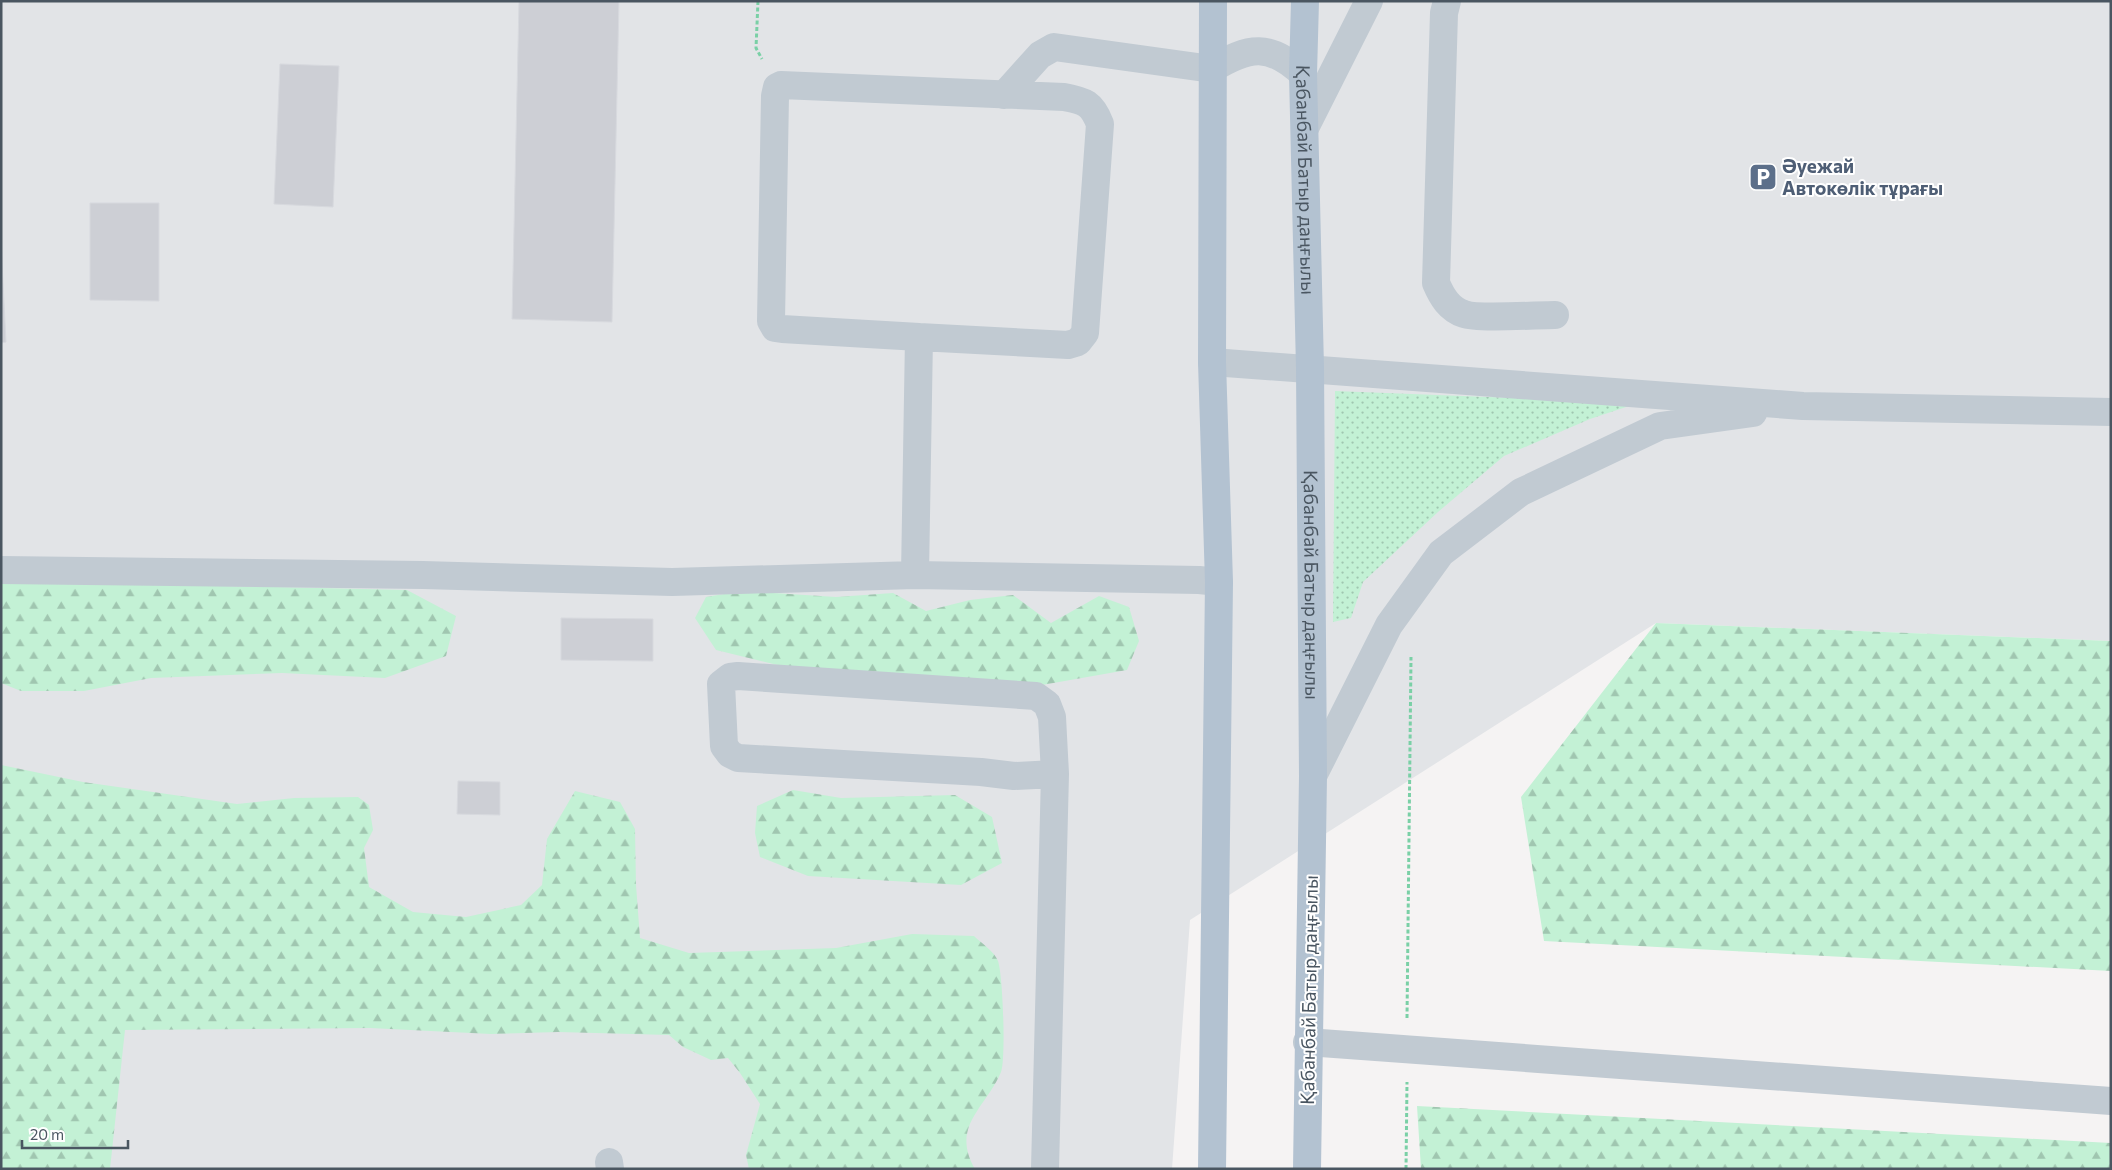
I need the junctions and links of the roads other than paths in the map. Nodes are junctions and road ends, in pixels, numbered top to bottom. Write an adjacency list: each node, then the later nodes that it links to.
1 (1213, 1): 5 (main road)
2 (1305, 1): 6 (main road, Қабанбай Батыр даңғылы)
3 (1369, 1): 8 (lane)
4 (1447, 1): 9 (lane)
5 (1212, 69): 6 (lane); 7 (lane); 11 (main road)
6 (1303, 74): 8 (main road, Қабанбай Батыр даңғылы)
7 (1004, 95): 10 (lane); 10 (lane)
8 (1305, 128): 12 (main road, Қабанбай Батыр даңғылы)
9 (1555, 314)
10 (919, 337): 16 (lane)
11 (1212, 362): 12 (lane); 17 (main road)
12 (1310, 368): 13 (lane); 19 (main road, Қабанбай Батыр даңғылы)
13 (1802, 406): 14 (lane); 19 (lane)
14 (2111, 412)
15 (1, 570): 16 (lane)
16 (915, 574): 17 (lane)
17 (1219, 582): 23 (main road)
18 (1054, 774): 18 (lane); 22 (lane)
19 (1313, 776): 20 (main road, Қабанбай Батыр даңғылы)
20 (1307, 1042): 21 (lane); 24 (main road, Қабанбай Батыр даңғылы)
21 (2111, 1101)
22 (1045, 1169)
23 (1212, 1169)
24 (1307, 1169)

